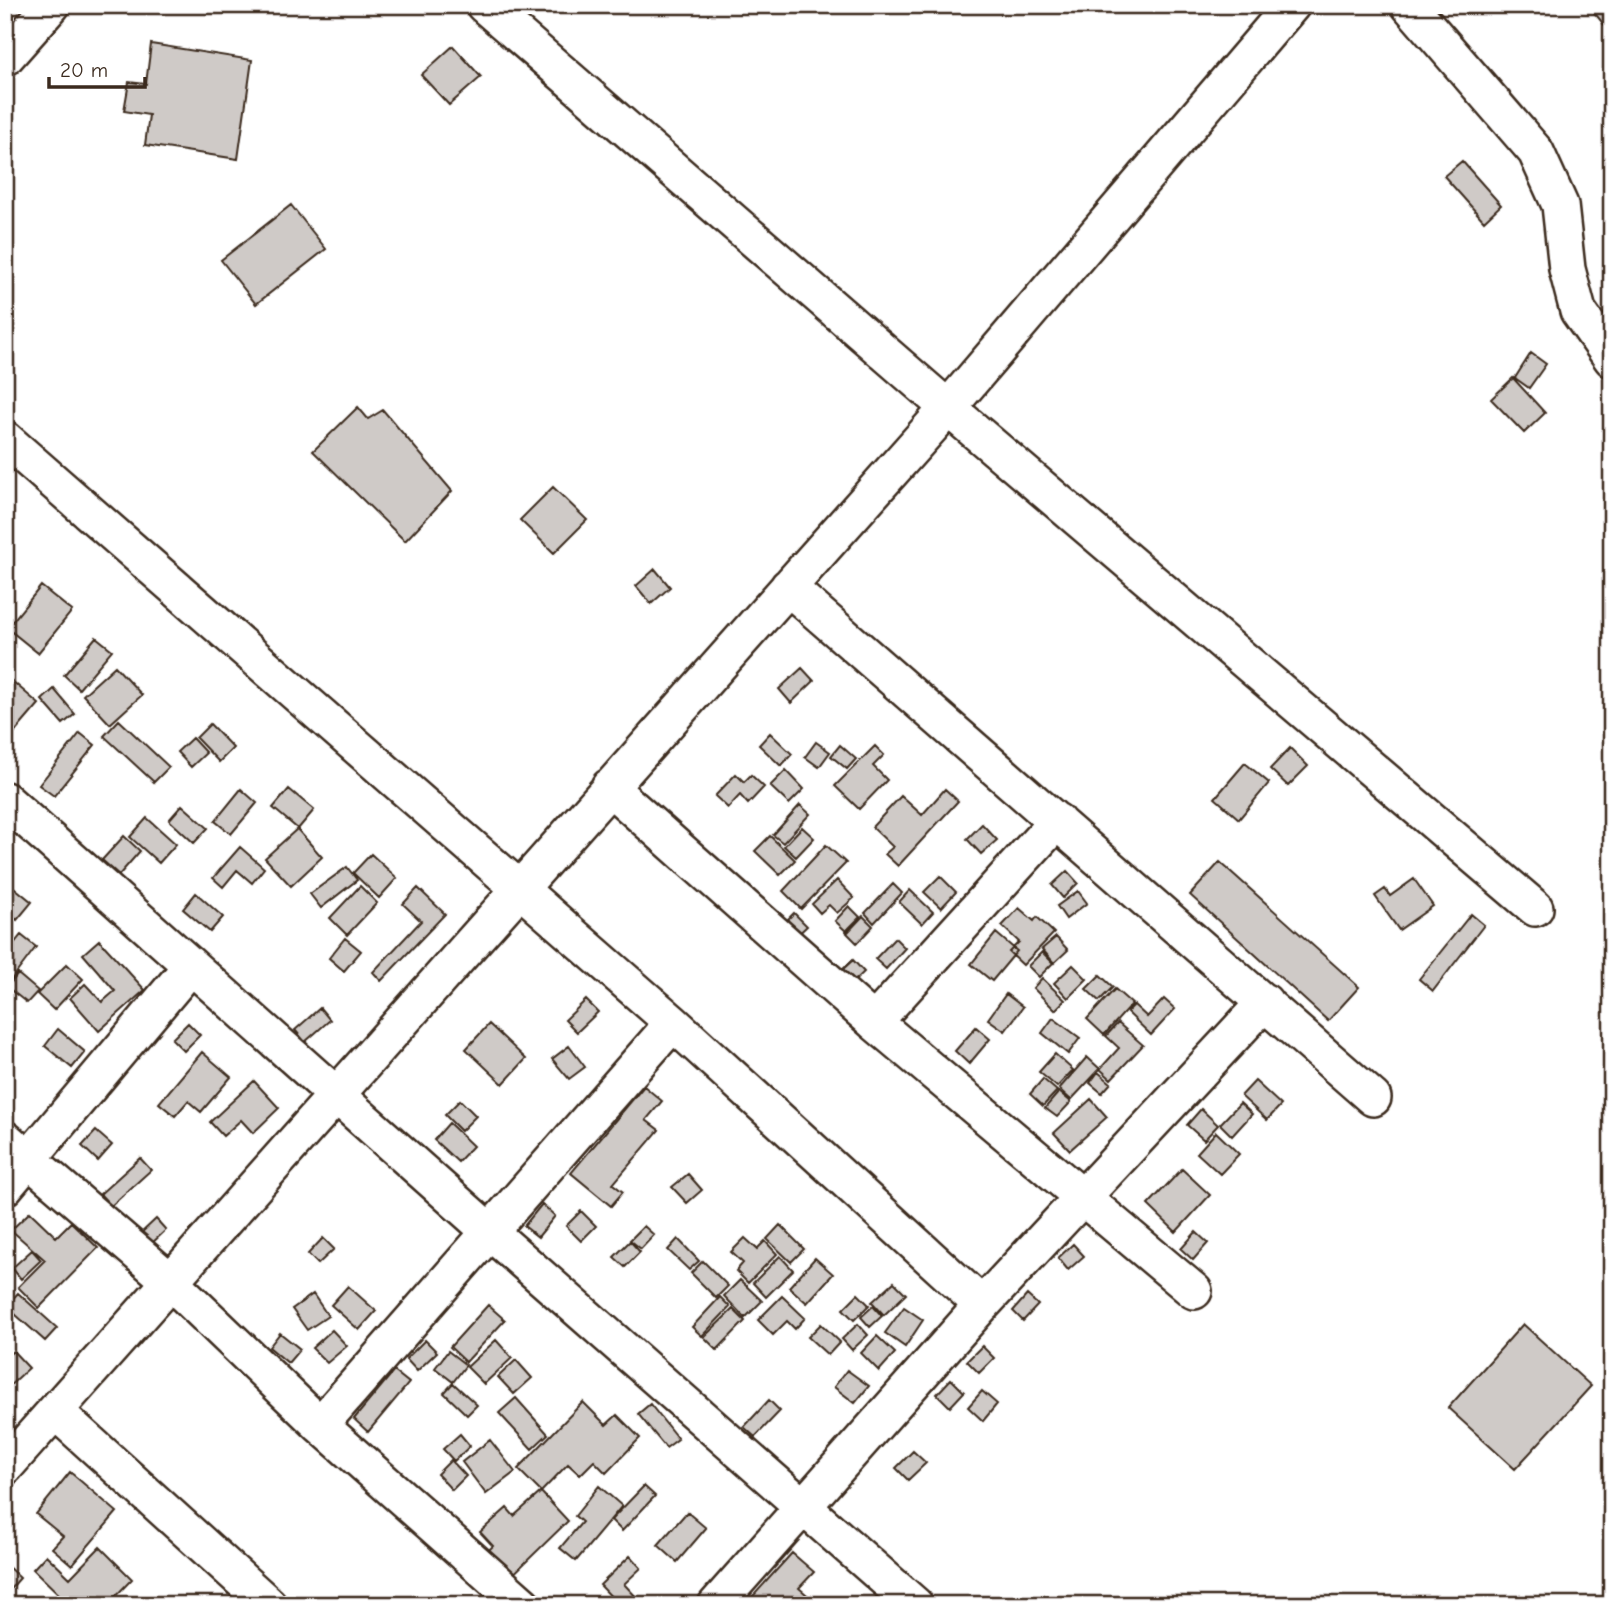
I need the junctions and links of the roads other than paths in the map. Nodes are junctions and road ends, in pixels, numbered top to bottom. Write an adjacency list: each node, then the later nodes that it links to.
1 (52, 5): 5 (street)
2 (484, 5): 7 (street)
3 (1292, 5): 7 (street)
4 (1409, 5): 6 (street)
5 (5, 58)
6 (1612, 359)
7 (948, 408): 9 (street); 14 (street)
8 (5, 439): 13 (street)
9 (788, 587): 10 (street); 12 (street)
10 (609, 787): 13 (street); 17 (street)
11 (5, 800): 15 (street)
12 (1057, 821): 16 (street); 17 (street)
13 (521, 888): 18 (street); 19 (street)
14 (1535, 908)
15 (191, 966): 19 (street); 21 (street)
16 (1265, 1002): 20 (street); 23 (street)
17 (874, 1022): 23 (street)
18 (673, 1023): 24 (street); 27 (street)
19 (337, 1094): 24 (street); 25 (street)
20 (1373, 1098)
21 (18, 1150): 22 (street); 25 (street)
22 (5, 1187)
23 (1080, 1198): 26 (street); 27 (street)
24 (490, 1232): 29 (street); 31 (street)
25 (170, 1281): 28 (street); 29 (street)
26 (1194, 1292)
27 (982, 1305): 31 (street)
28 (55, 1411): 30 (street); 32 (street)
29 (320, 1424): 33 (street)
30 (5, 1467)
31 (804, 1507): 34 (street); 35 (street)
32 (269, 1605)
33 (523, 1605)
34 (716, 1605)
35 (915, 1605)

